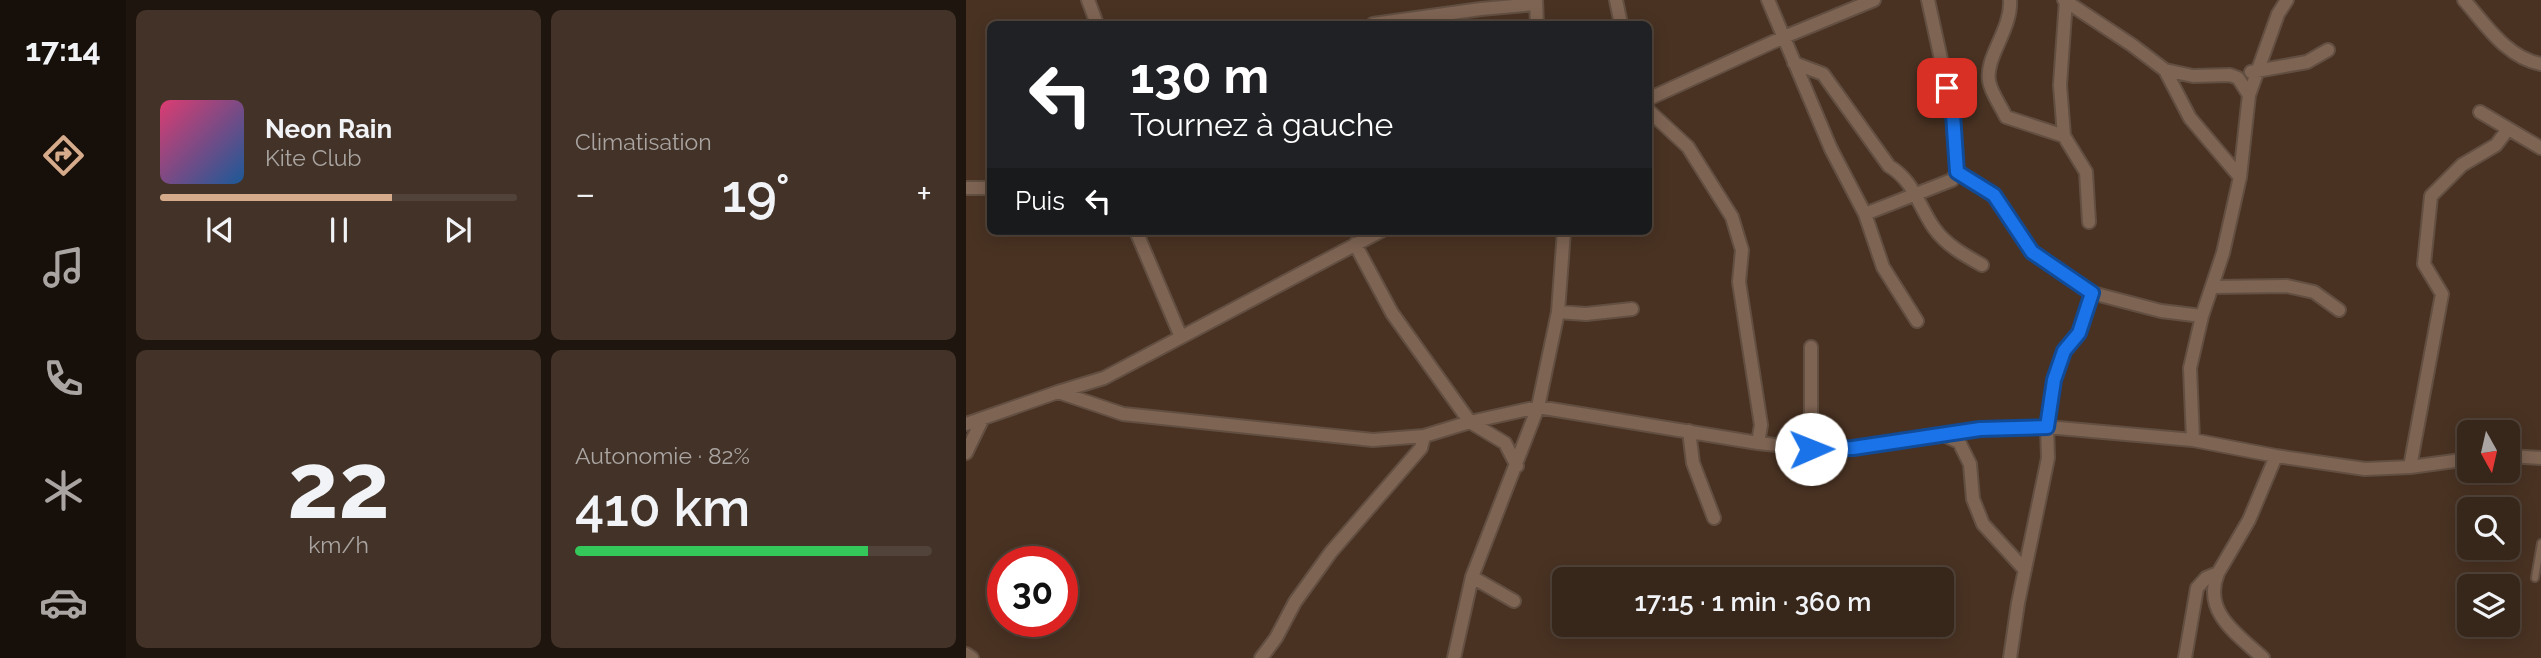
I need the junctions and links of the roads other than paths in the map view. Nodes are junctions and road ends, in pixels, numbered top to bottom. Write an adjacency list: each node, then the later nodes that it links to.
1 (1088, 0): 11 (street)
2 (1616, 0): 14 (street)
3 (1768, 0): 15 (street)
4 (1874, 0): 15 (street)
5 (1928, 0): 29 (street)
6 (2010, 0): 27 (street)
7 (2066, 0): 19 (street); 27 (street)
8 (2287, 0): 20 (street)
9 (2464, 0): 18 (street)
10 (1536, 2): 12 (street); 13 (street)
11 (1096, 21)
12 (1395, 21)
13 (1537, 21)
14 (1620, 21)
15 (1784, 37): 17 (street); 23 (street)
16 (2328, 50): 20 (street)
17 (1794, 63): 33 (street); 34 (street)
18 (2541, 64)
19 (2165, 69): 21 (street); 30 (street)
20 (2256, 72): 21 (street); 22 (street)
21 (2230, 75): 22 (street)
22 (2249, 95): 30 (street)
23 (1652, 97)
24 (2480, 112): 26 (street)
25 (1652, 114): 60 (street)
26 (2508, 129): 28 (street); 68 (street)
27 (2064, 136): 35 (street)
28 (2541, 148)
29 (1957, 172): 33 (street); 42 (street)
30 (2240, 177): 41 (street)
31 (966, 188): 32 (street)
32 (987, 188)
33 (1916, 195): 34 (street); 40 (street)
34 (1865, 214): 47 (street)
35 (2088, 222)
36 (1138, 235): 48 (street)
37 (1373, 235): 39 (street)
38 (1564, 235): 45 (street)
39 (1355, 244): 48 (street); 54 (street)
40 (1982, 265)
41 (2212, 287): 44 (street); 46 (street)
42 (2092, 293): 46 (street); 55 (street)
43 (1632, 309): 45 (street)
44 (2339, 310)
45 (1558, 312): 51 (street)
46 (2202, 316): 59 (street)
47 (1917, 321)
48 (1181, 337): 50 (street)
49 (1811, 347): 61 (street)
50 (1058, 391): 52 (street); 58 (street)
51 (1538, 407): 54 (street); 56 (street); 67 (street)
52 (983, 418): 53 (street); 62 (street)
53 (967, 422)
54 (1470, 422): 58 (street); 67 (street)
55 (2047, 427): 57 (street); 59 (street); 71 (street)
56 (1689, 431): 60 (street); 69 (street)
57 (1943, 435): 61 (street); 71 (street)
58 (1424, 436): 78 (street)
59 (2193, 440): 63 (street)
60 (1758, 443): 61 (street)
61 (1811, 449)
62 (966, 453)
63 (2276, 456): 68 (street); 72 (street)
64 (2520, 457): 65 (street)
65 (2541, 458)
66 (2457, 461): 68 (street)
67 (1517, 466): 73 (street)
68 (2410, 467)
69 (1714, 518)
70 (2541, 543): 74 (lane)
71 (2025, 570): 80 (street)
72 (2218, 573): 81 (street); 82 (street)
73 (1472, 577): 75 (street); 79 (street)
74 (2535, 578)
75 (1514, 601)
76 (966, 654): 77 (street)
77 (972, 658)
78 (1261, 658)
79 (1454, 658)
80 (2010, 658)
81 (2185, 658)
82 (2263, 658)

